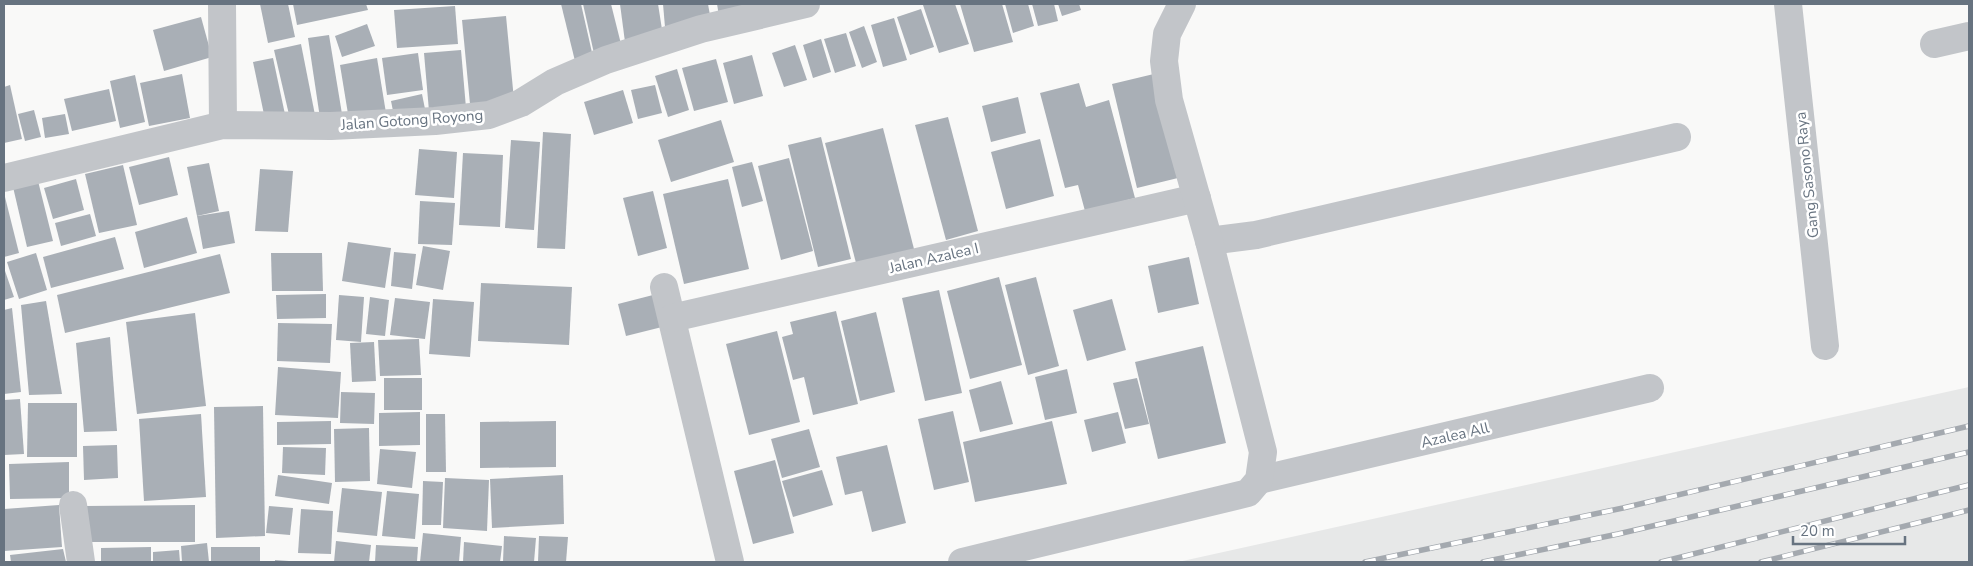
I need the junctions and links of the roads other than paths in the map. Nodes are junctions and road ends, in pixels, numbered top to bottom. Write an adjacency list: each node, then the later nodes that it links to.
1 (222, 4): 7 (street)
2 (806, 4): 7 (street, Jalan Gotong Royong)
3 (1182, 4): 10 (street)
4 (1788, 4): 14 (street, Gang Sasono Raya)
5 (1969, 36): 6 (street)
6 (1934, 44)
7 (223, 124): 9 (street, Jalan Gotong Royong)
8 (1677, 137): 11 (street)
9 (4, 178)
10 (1197, 198): 11 (street); 13 (street, Jalan Azalea I)
11 (1209, 241): 16 (street)
12 (664, 287): 13 (street)
13 (672, 318): 19 (street)
14 (1825, 346)
15 (1650, 388): 16 (street, Azalea All)
16 (1259, 480): 20 (street)
17 (74, 506): 18 (street)
18 (81, 562)
19 (730, 562)
20 (962, 562)

